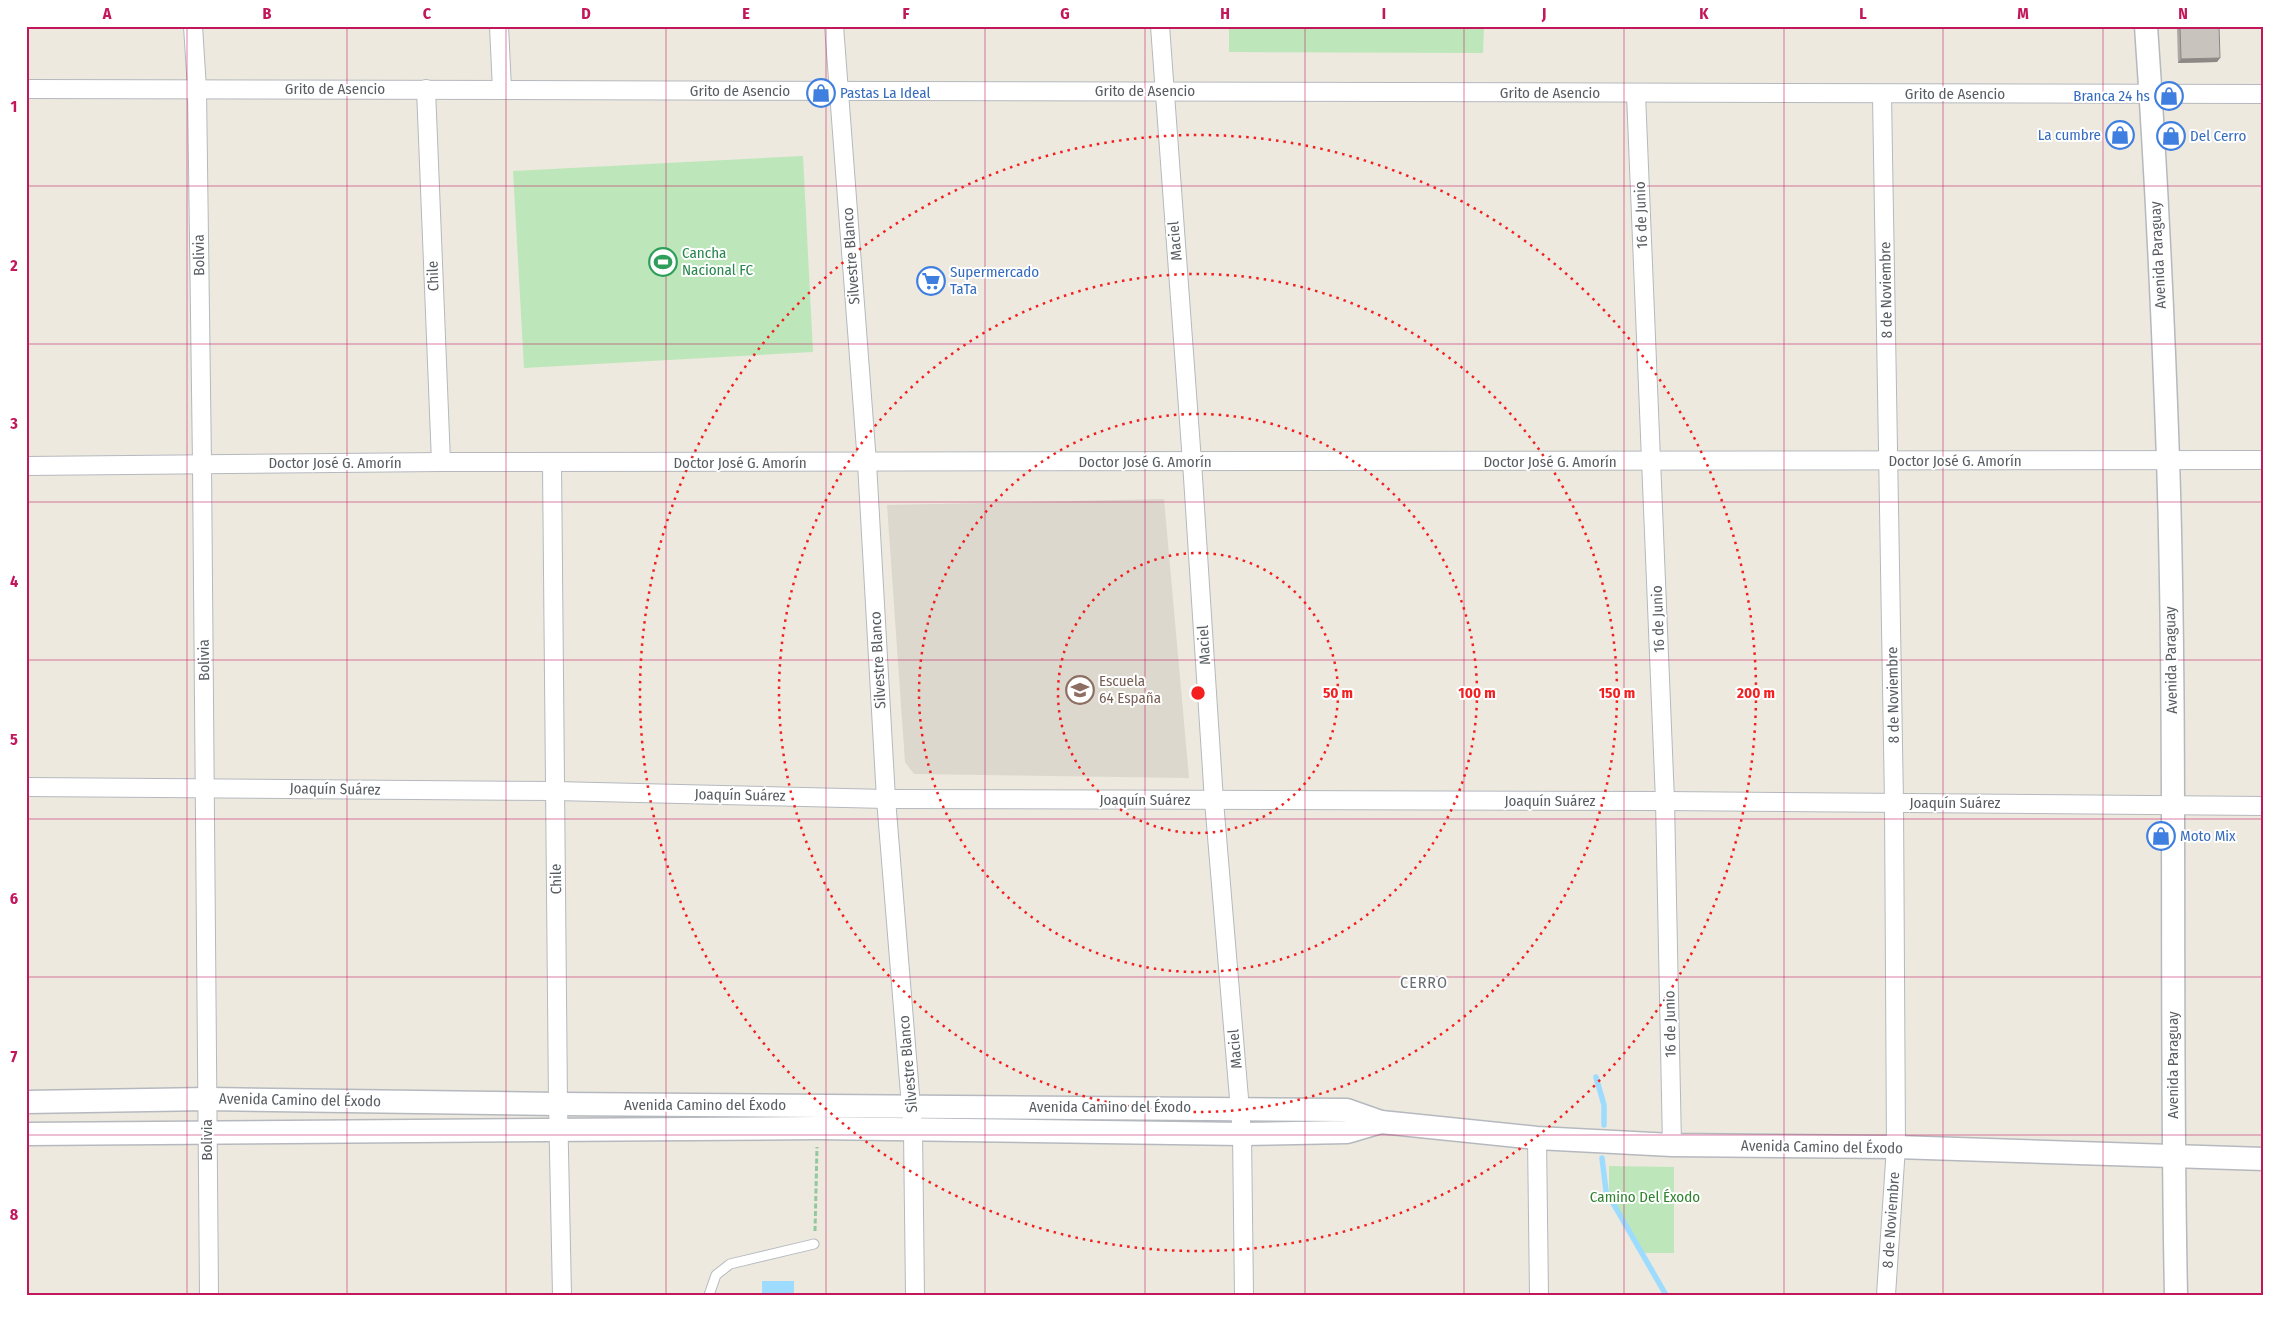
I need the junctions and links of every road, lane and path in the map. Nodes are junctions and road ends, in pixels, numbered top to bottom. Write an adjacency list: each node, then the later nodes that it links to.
1 (193, 26): 7 (street, Bolivia)
2 (499, 26): 9 (street)
3 (834, 26): 11 (street, Silvestre Blanco)
4 (1160, 26): 10 (street, Maciel)
5 (2146, 26): 12 (street, Avenida Paraguay)
6 (26, 89): 7 (street, Grito de Asencio)
7 (197, 89): 8 (street, Grito de Asencio); 24 (street, Bolivia)
8 (426, 90): 9 (street, Grito de Asencio); 20 (street, Chile)
9 (502, 90): 11 (street, Grito de Asencio)
10 (1163, 90): 11 (street, Grito de Asencio); 13 (street, Grito de Asencio); 21 (street, Maciel)
11 (839, 91): 23 (street, Silvestre Blanco)
12 (2150, 92): 14 (street, Grito de Asencio); 15 (street, Grito de Asencio); 16 (street, Avenida Paraguay)
13 (1636, 94): 15 (street, Grito de Asencio); 18 (street, 16 de Junio)
14 (2264, 94)
15 (1882, 95): 19 (street, 8 de Noviembre)
16 (2168, 460): 17 (street, Doctor José G. Amorín); 19 (street, Doctor José G. Amorín); 33 (street, Avenida Paraguay)
17 (2264, 460)
18 (1652, 461): 19 (street, Doctor José G. Amorín); 21 (street, Doctor José G. Amorín); 31 (street, 16 de Junio)
19 (1890, 461): 32 (street, 8 de Noviembre)
20 (441, 462): 22 (street, Doctor José G. Amorín); 24 (street, Doctor José G. Amorín)
21 (1192, 462): 23 (street, Doctor José G. Amorín); 30 (street, Maciel)
22 (552, 463): 23 (street, Doctor José G. Amorín); 28 (street, Chile)
23 (867, 463): 29 (street, Silvestre Blanco)
24 (202, 464): 25 (street, Doctor José G. Amorín); 27 (street, Bolivia)
25 (26, 466)
26 (26, 787): 27 (street, Joaquín Suárez)
27 (205, 788): 28 (street, Joaquín Suárez); 35 (street, Bolivia)
28 (555, 791): 29 (street, Joaquín Suárez); 37 (street, Chile)
29 (886, 799): 30 (street, Joaquín Suárez); 38 (street, Silvestre Blanco)
30 (1214, 801): 31 (street, Joaquín Suárez); 39 (street, Maciel)
31 (1665, 801): 32 (street, Joaquín Suárez); 48 (street, 16 de Junio)
32 (1894, 803): 33 (street, Joaquín Suárez); 49 (street, 8 de Noviembre)
33 (2173, 805): 34 (street, Joaquín Suárez); 50 (street, Avenida Paraguay)
34 (2264, 806)
35 (208, 1099): 36 (street, Avenida Camino del Éxodo); 37 (street, Avenida Camino del Éxodo); 43 (street, Bolivia)
36 (26, 1102)
37 (558, 1104): 38 (street, Avenida Camino del Éxodo); 42 (street, Chile)
38 (911, 1106): 39 (street, Avenida Camino del Éxodo); 44 (street, Silvestre Blanco)
39 (1239, 1108): 40 (street, Avenida Camino del Éxodo); 46 (street, Maciel)
40 (1381, 1122): 46 (street, Avenida Camino del Éxodo); 47 (street, Avenida Camino del Éxodo)
41 (817, 1128): 42 (street, Avenida Camino del Éxodo); 44 (street, Avenida Camino del Éxodo); 52 (path)
42 (559, 1129): 43 (street, Avenida Camino del Éxodo); 54 (street, Chile)
43 (207, 1131): 45 (street, Avenida Camino del Éxodo); 53 (street, Bolivia)
44 (913, 1131): 46 (street, Avenida Camino del Éxodo); 56 (street, Silvestre Blanco)
45 (26, 1134)
46 (1242, 1134): 57 (street, Maciel)
47 (1537, 1138): 48 (street, Avenida Camino del Éxodo); 58 (street)
48 (1672, 1145): 49 (street, Avenida Camino del Éxodo)
49 (1896, 1147): 50 (street, Avenida Camino del Éxodo); 59 (street, 8 de Noviembre)
50 (2173, 1158): 51 (street, Avenida Camino del Éxodo); 60 (street, Avenida Paraguay)
51 (2264, 1159)
52 (814, 1244): 55 (lane)
53 (209, 1295)
54 (562, 1295)
55 (709, 1295)
56 (915, 1295)
57 (1244, 1295)
58 (1539, 1295)
59 (1886, 1295)
60 (2176, 1295)

